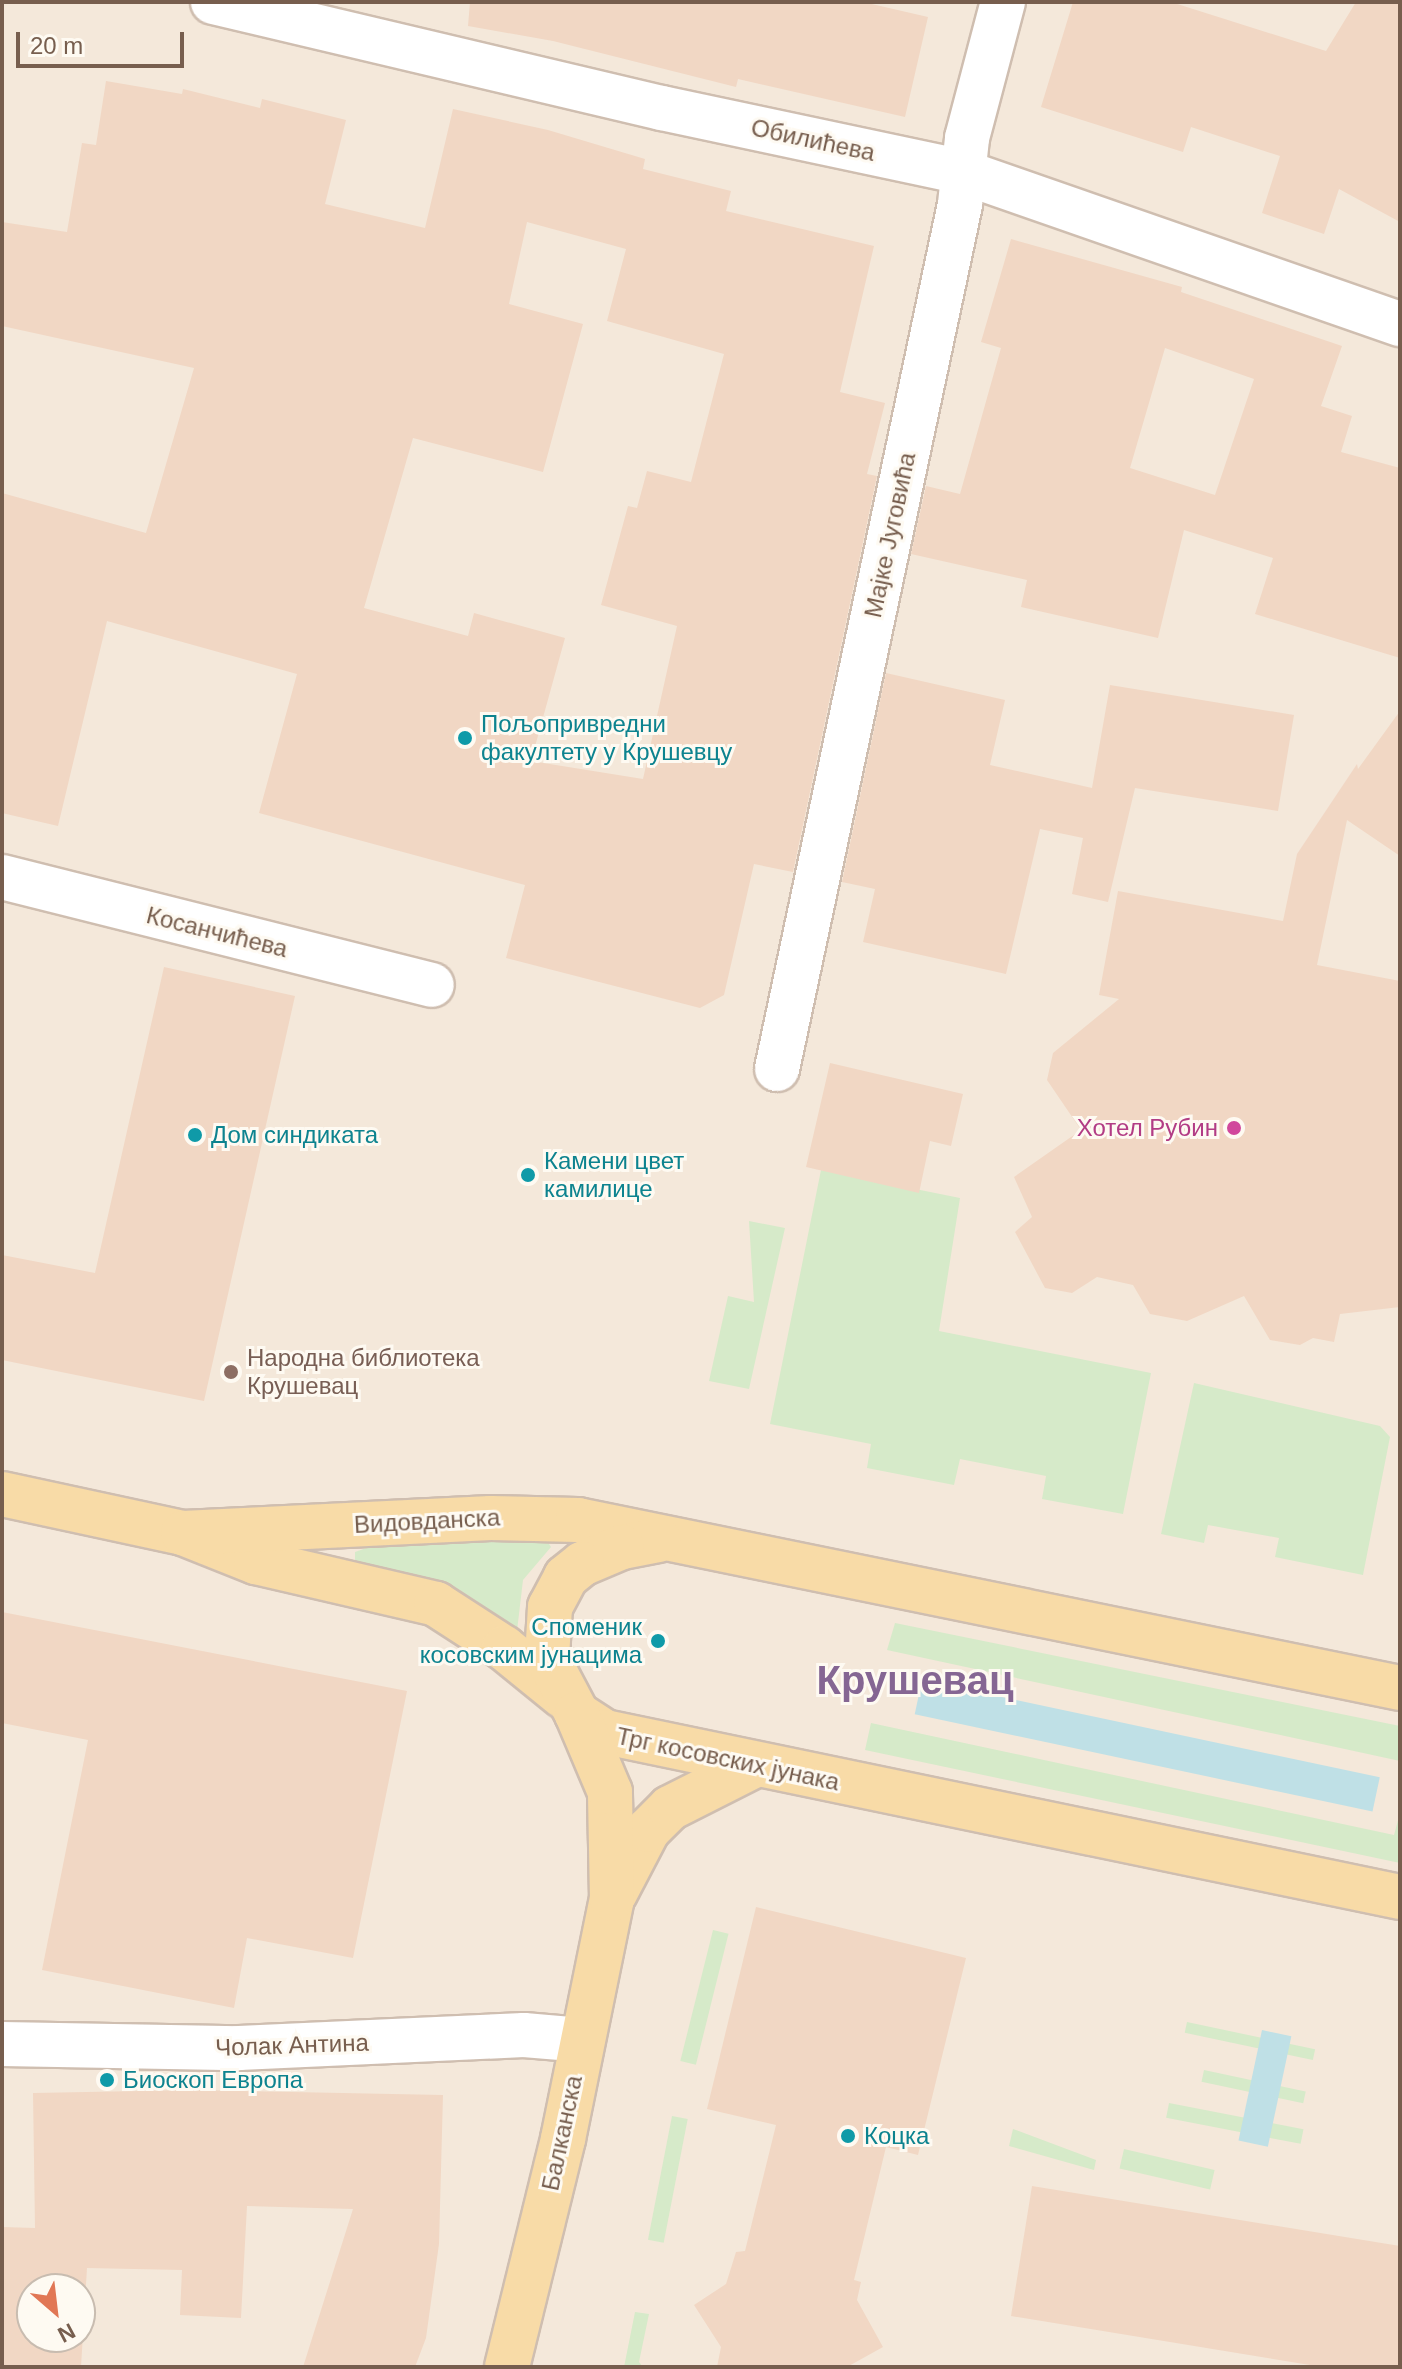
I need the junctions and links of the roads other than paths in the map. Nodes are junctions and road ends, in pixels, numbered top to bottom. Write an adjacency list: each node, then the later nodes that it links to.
1 (213, 2): 3 (street, Обилићева)
2 (1003, 2): 3 (street, Мајке Југовића)
3 (963, 172): 4 (street, Обилићева); 7 (street, Мајке Југовића)
4 (1400, 324)
5 (2, 877): 6 (street, Косанчићева)
6 (432, 985)
7 (777, 1069)
8 (2, 1494): 9 (main road, Видовданска)
9 (183, 1533): 10 (main road, Видовданска); 12 (main road, Видовданска)
10 (669, 1538): 11 (main road); 12 (main road)
11 (1400, 1688)
12 (572, 1707): 13 (main road, Трг косовских јунака); 15 (main road, Балканска)
13 (753, 1766): 14 (main road, Трг косовских јунака); 15 (main road, Балканска)
14 (1395, 1894)
15 (612, 1899): 16 (main road, Балканска)
16 (582, 2040): 17 (street, Чолак Антина); 18 (main road, Балканска)
17 (2, 2044)
18 (507, 2367)

